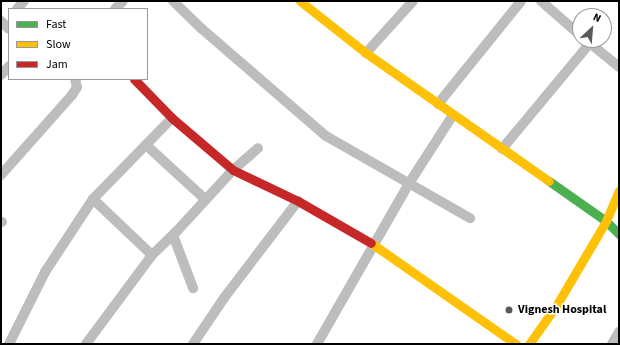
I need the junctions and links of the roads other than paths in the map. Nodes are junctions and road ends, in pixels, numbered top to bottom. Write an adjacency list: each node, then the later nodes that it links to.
1 (173, 1): 23 (street)
2 (300, 1): 9 (street)
3 (413, 1): 9 (street)
4 (521, 1): 15 (street)
5 (541, 1): 6 (street)
6 (572, 28)
7 (583, 48): 20 (street)
8 (595, 48): 11 (street)
9 (366, 53): 15 (street)
10 (8, 67): 12 (street)
11 (619, 67)
12 (1, 75)
13 (75, 80): 22 (street)
14 (135, 80): 17 (street)
15 (438, 104): 16 (street)
16 (453, 115): 20 (street); 23 (street)
17 (172, 118): 18 (street); 21 (street)
18 (146, 145): 25 (street); 26 (street)
19 (258, 148): 21 (street)
20 (502, 149): 29 (street)
21 (232, 170): 26 (street); 27 (street)
22 (1, 175)
23 (408, 184): 28 (street); 32 (street)
24 (619, 191): 29 (street)
25 (93, 199): 33 (street); 36 (street)
26 (206, 200): 31 (street)
27 (298, 201): 32 (street); 38 (street)
28 (470, 218)
29 (606, 221): 30 (street); 41 (street)
30 (619, 234)
31 (173, 235): 33 (street); 34 (street)
32 (374, 245): 39 (street); 40 (street)
33 (152, 255): 37 (street)
34 (193, 288)
35 (619, 332): 42 (street)
36 (8, 344)
37 (86, 344)
38 (193, 344)
39 (317, 344)
40 (516, 344)
41 (529, 344)
42 (612, 344)

